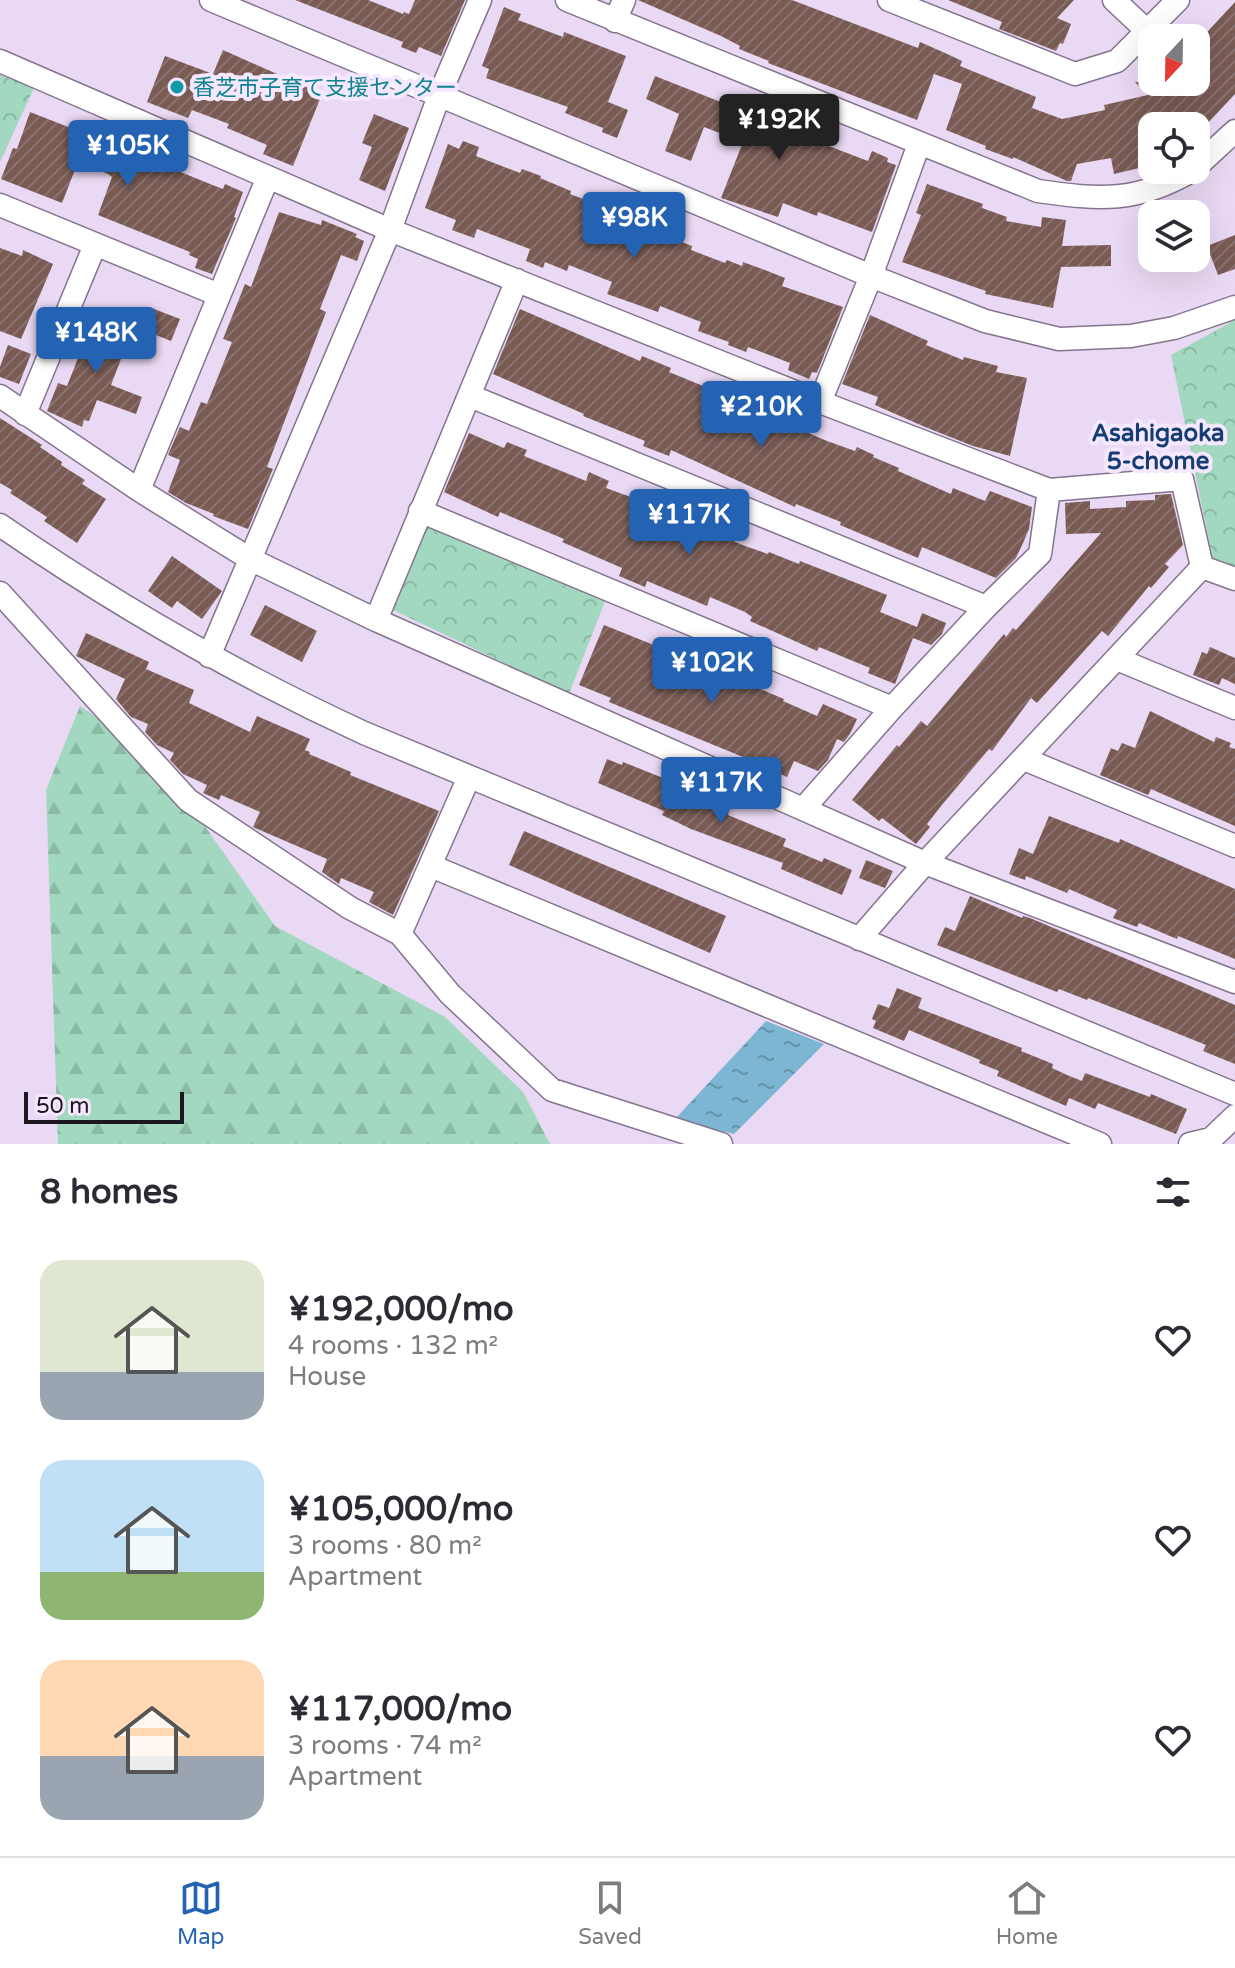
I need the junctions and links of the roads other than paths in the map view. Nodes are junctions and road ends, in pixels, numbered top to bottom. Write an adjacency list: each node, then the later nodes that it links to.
1 (211, 0): 13 (street)
2 (480, 0): 13 (street)
3 (567, 0): 8 (street)
4 (624, 0): 8 (street)
5 (889, 0): 11 (street)
6 (1114, 0): 9 (street)
7 (1178, 0): 10 (street)
8 (615, 21): 15 (street)
9 (1140, 24)
10 (1154, 24)
11 (1138, 40)
12 (0, 61): 17 (street)
13 (439, 96): 20 (street); 22 (street)
14 (1235, 131): 16 (street)
15 (919, 144): 18 (street); 22 (street)
16 (1210, 154)
17 (268, 177): 20 (street); 24 (street)
18 (1162, 184)
19 (0, 205): 21 (street)
20 (390, 230): 23 (street); 34 (street)
21 (95, 245): 24 (street); 29 (street)
22 (871, 276): 25 (street); 28 (street)
23 (517, 280): 27 (street); 28 (street)
24 (219, 295): 30 (street)
25 (1235, 307)
26 (0, 396): 29 (street)
27 (470, 396): 32 (street); 38 (street)
28 (820, 402): 31 (street)
29 (25, 414): 30 (street)
30 (139, 490): 34 (street)
31 (1049, 490): 35 (street); 38 (street)
32 (420, 511): 39 (street); 42 (street)
33 (0, 525): 40 (street)
34 (250, 559): 39 (street); 40 (street)
35 (1202, 567): 36 (street); 41 (street)
36 (1235, 579)
37 (0, 593): 50 (street)
38 (986, 607): 42 (street)
39 (376, 620): 46 (street)
40 (209, 656): 45 (street)
41 (1117, 659): 43 (street); 44 (street)
42 (892, 708): 46 (street)
43 (1235, 708)
44 (1024, 759): 47 (street); 48 (street)
45 (469, 777): 49 (street); 51 (street)
46 (803, 809): 48 (street)
47 (1235, 846)
48 (925, 863): 51 (street); 52 (street)
49 (431, 866): 50 (street); 56 (street)
50 (400, 934): 55 (street)
51 (859, 939): 53 (street)
52 (1235, 982)
53 (1235, 1094)
54 (1235, 1116): 57 (street)
55 (721, 1144)
56 (1100, 1144)
57 (1190, 1144)

